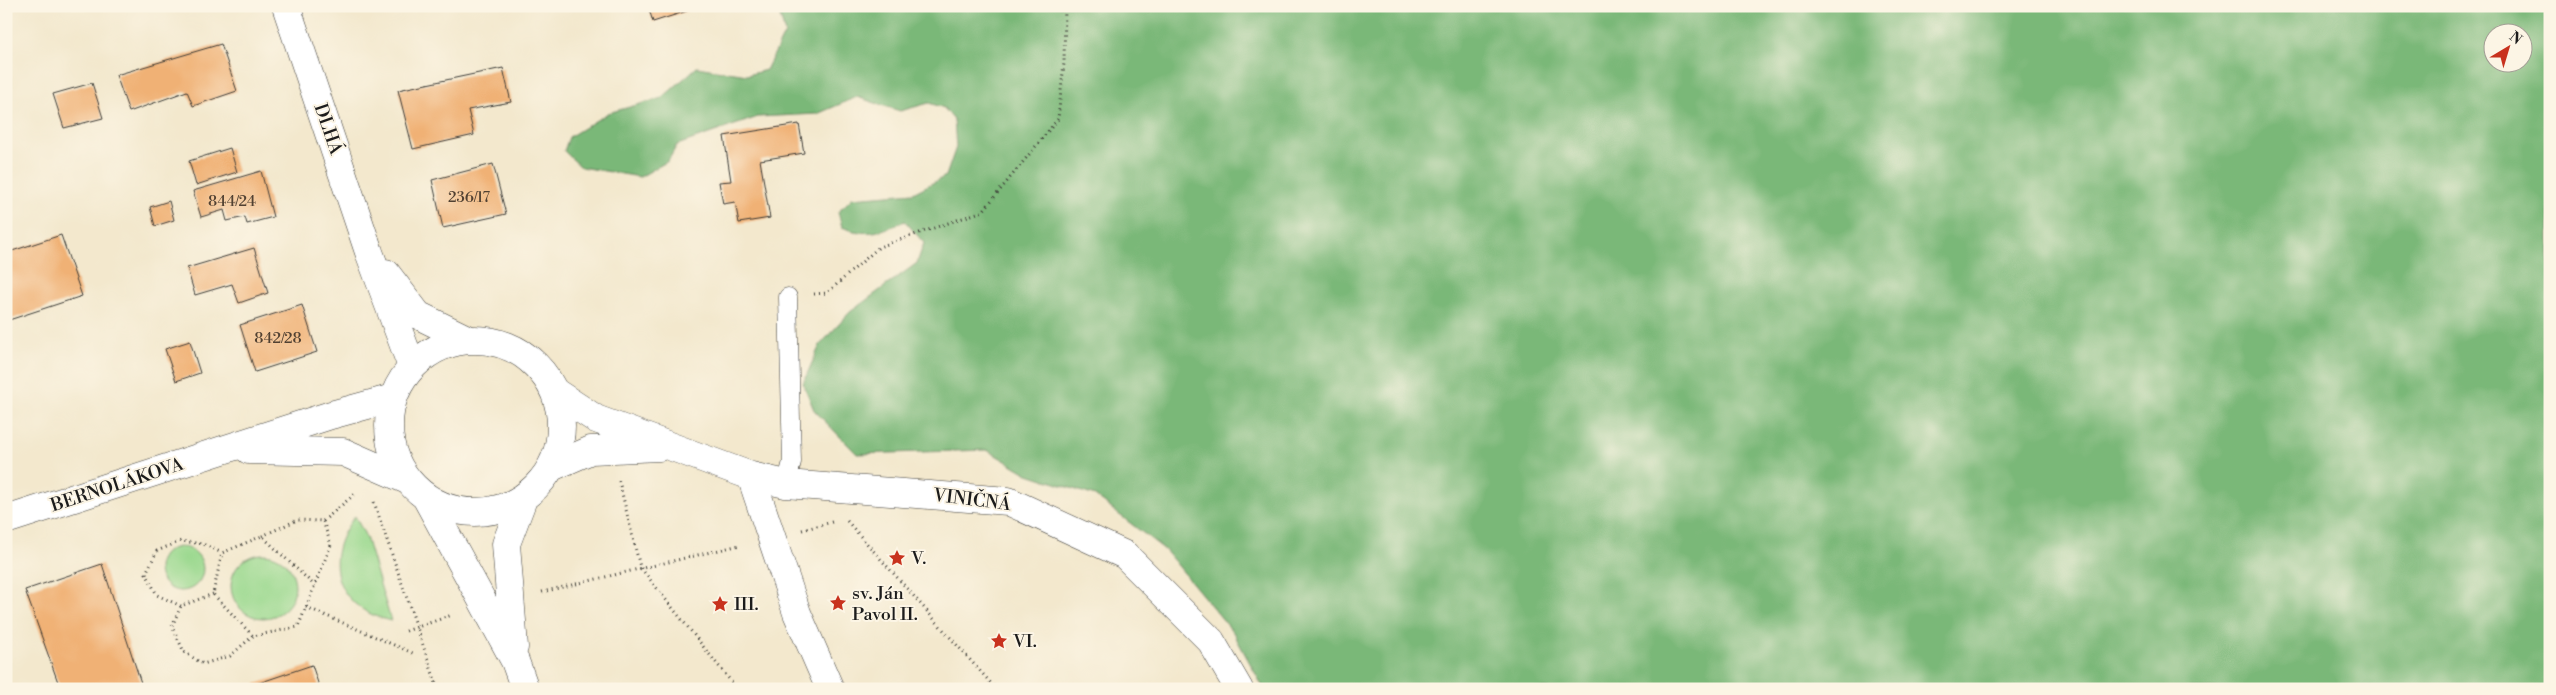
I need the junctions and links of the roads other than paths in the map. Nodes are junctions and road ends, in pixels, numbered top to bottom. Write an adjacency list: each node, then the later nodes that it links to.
1 (286, 6): 2 (street, DLHÁ)
2 (369, 252): 4 (street); 5 (street, DLHÁ)
3 (788, 297): 13 (lane)
4 (468, 340): 5 (street); 6 (street)
5 (412, 367): 7 (street)
6 (555, 392): 8 (street, VINIČNÁ); 10 (street)
7 (393, 398): 9 (street, BERNOLÁKOVA); 12 (street)
8 (668, 446): 10 (street); 11 (street, VINIČNÁ)
9 (227, 450): 12 (street); 16 (street, BERNOLÁKOVA)
10 (552, 467): 15 (street)
11 (751, 476): 13 (street, VINIČNÁ); 19 (street)
12 (407, 480): 14 (street)
13 (786, 484): 20 (street, VINIČNÁ)
14 (427, 499): 15 (street); 17 (street)
15 (523, 499): 17 (street)
16 (6, 520)
17 (516, 661): 18 (street)
18 (525, 689)
19 (830, 689)
20 (1239, 689)

